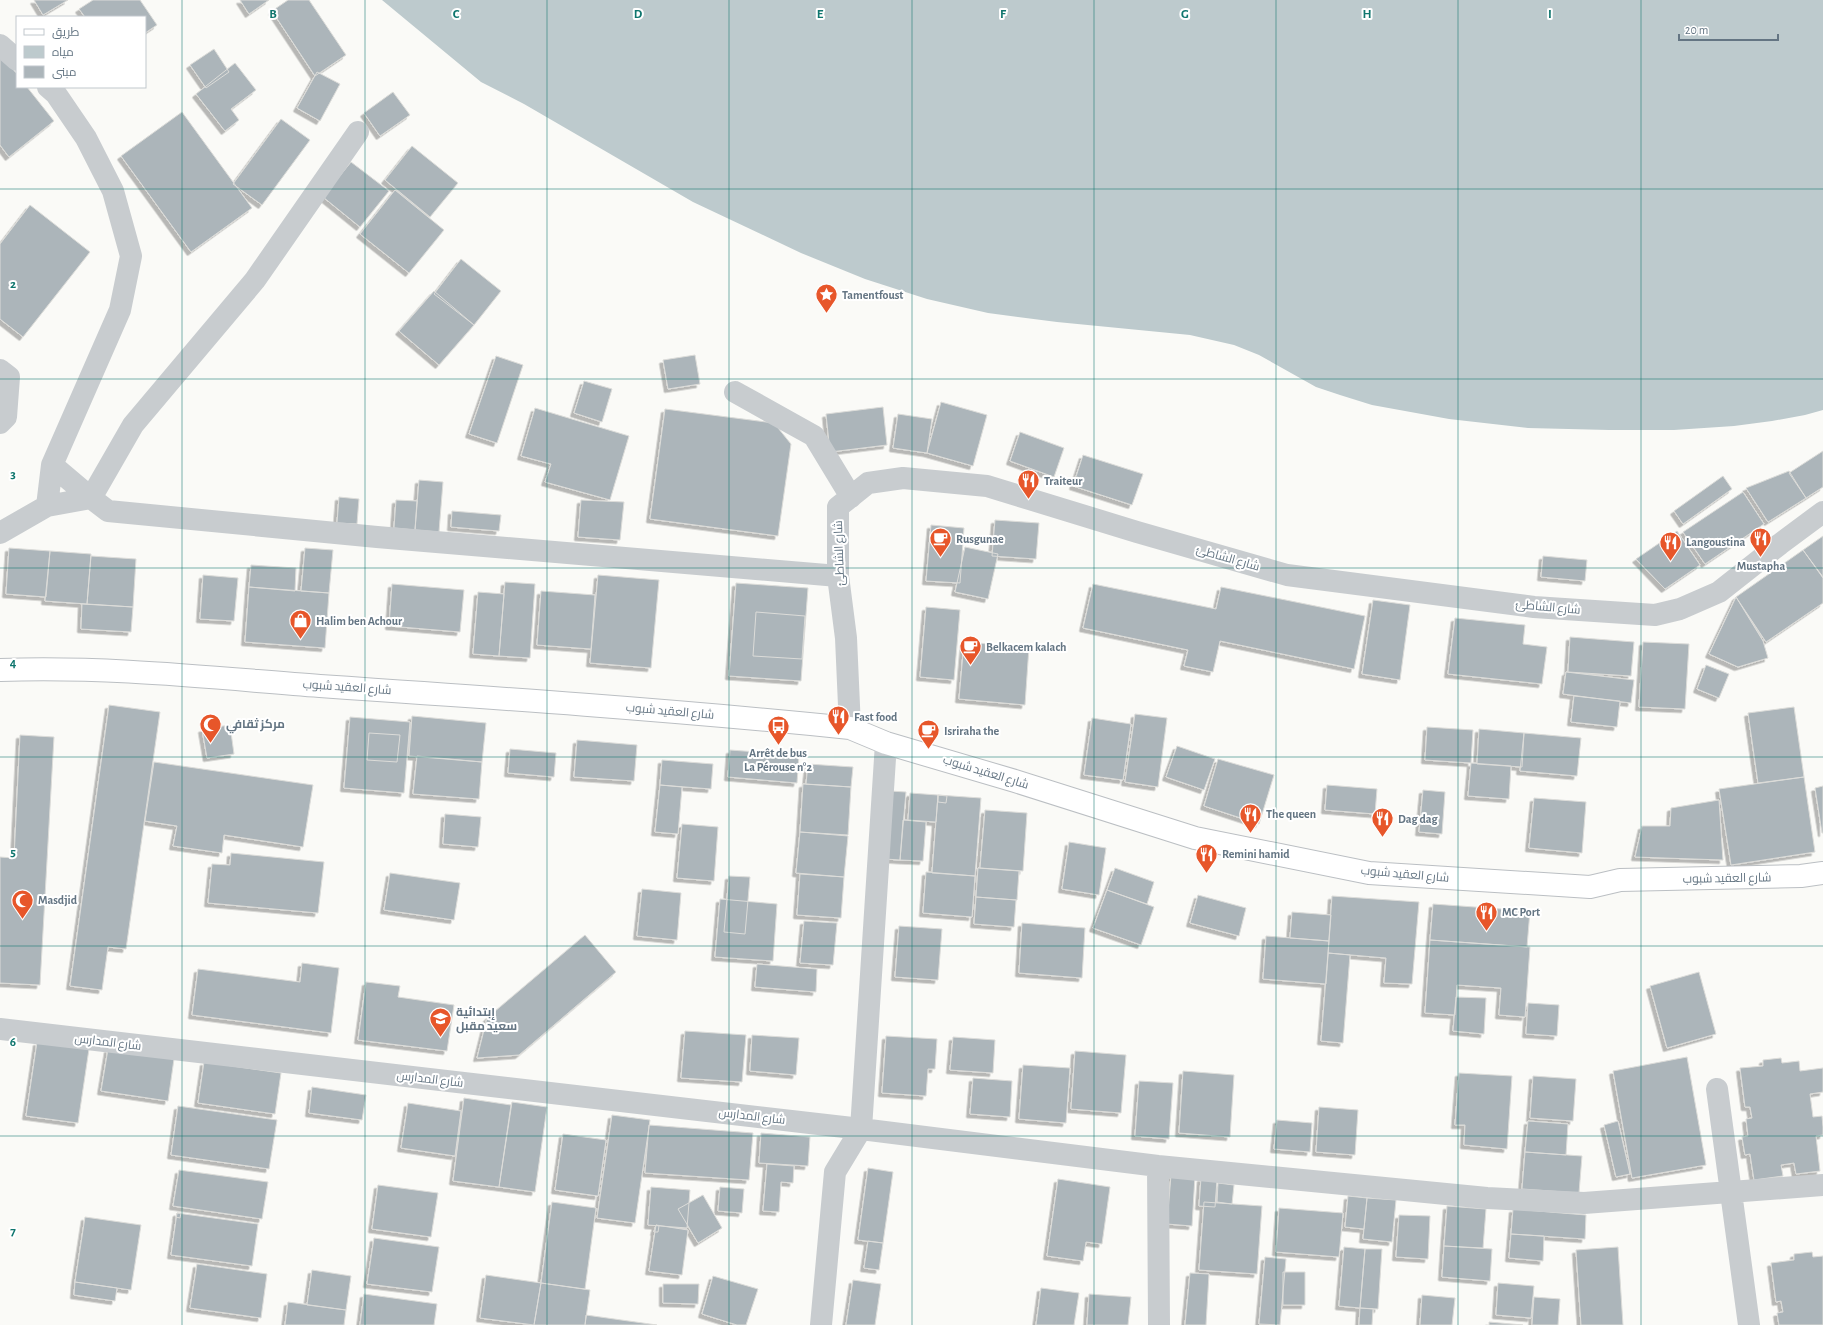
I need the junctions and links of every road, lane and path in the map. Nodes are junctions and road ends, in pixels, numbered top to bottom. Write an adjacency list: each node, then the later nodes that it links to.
1 (0, 45): 2 (street)
2 (16, 59)
3 (49, 88): 8 (street)
4 (358, 132): 10 (street)
5 (0, 370): 7 (street)
6 (735, 392): 9 (street)
7 (0, 423)
8 (52, 465): 10 (street); 11 (street)
9 (851, 497): 12 (street, شارع الشاطئ); 14 (street, شارع الشاطئ)
10 (91, 498): 11 (street); 14 (street)
11 (47, 506): 13 (street)
12 (1823, 512)
13 (0, 533)
14 (838, 576): 16 (street, شارع الشاطئ)
15 (0, 670): 16 (main road, شارع العقيد شبوب)
16 (850, 728): 17 (main road, شارع العقيد شبوب)
17 (886, 743): 18 (main road, شارع العقيد شبوب); 21 (street)
18 (1823, 873)
19 (0, 1029): 21 (street, شارع المدارس)
20 (1717, 1089): 24 (street)
21 (861, 1129): 22 (street, شارع المدارس); 25 (street)
22 (1158, 1166): 24 (street, شارع المدارس); 26 (street)
23 (1823, 1185): 24 (street, شارع المدارس)
24 (1731, 1192): 27 (street)
25 (821, 1325)
26 (1159, 1325)
27 (1749, 1325)

